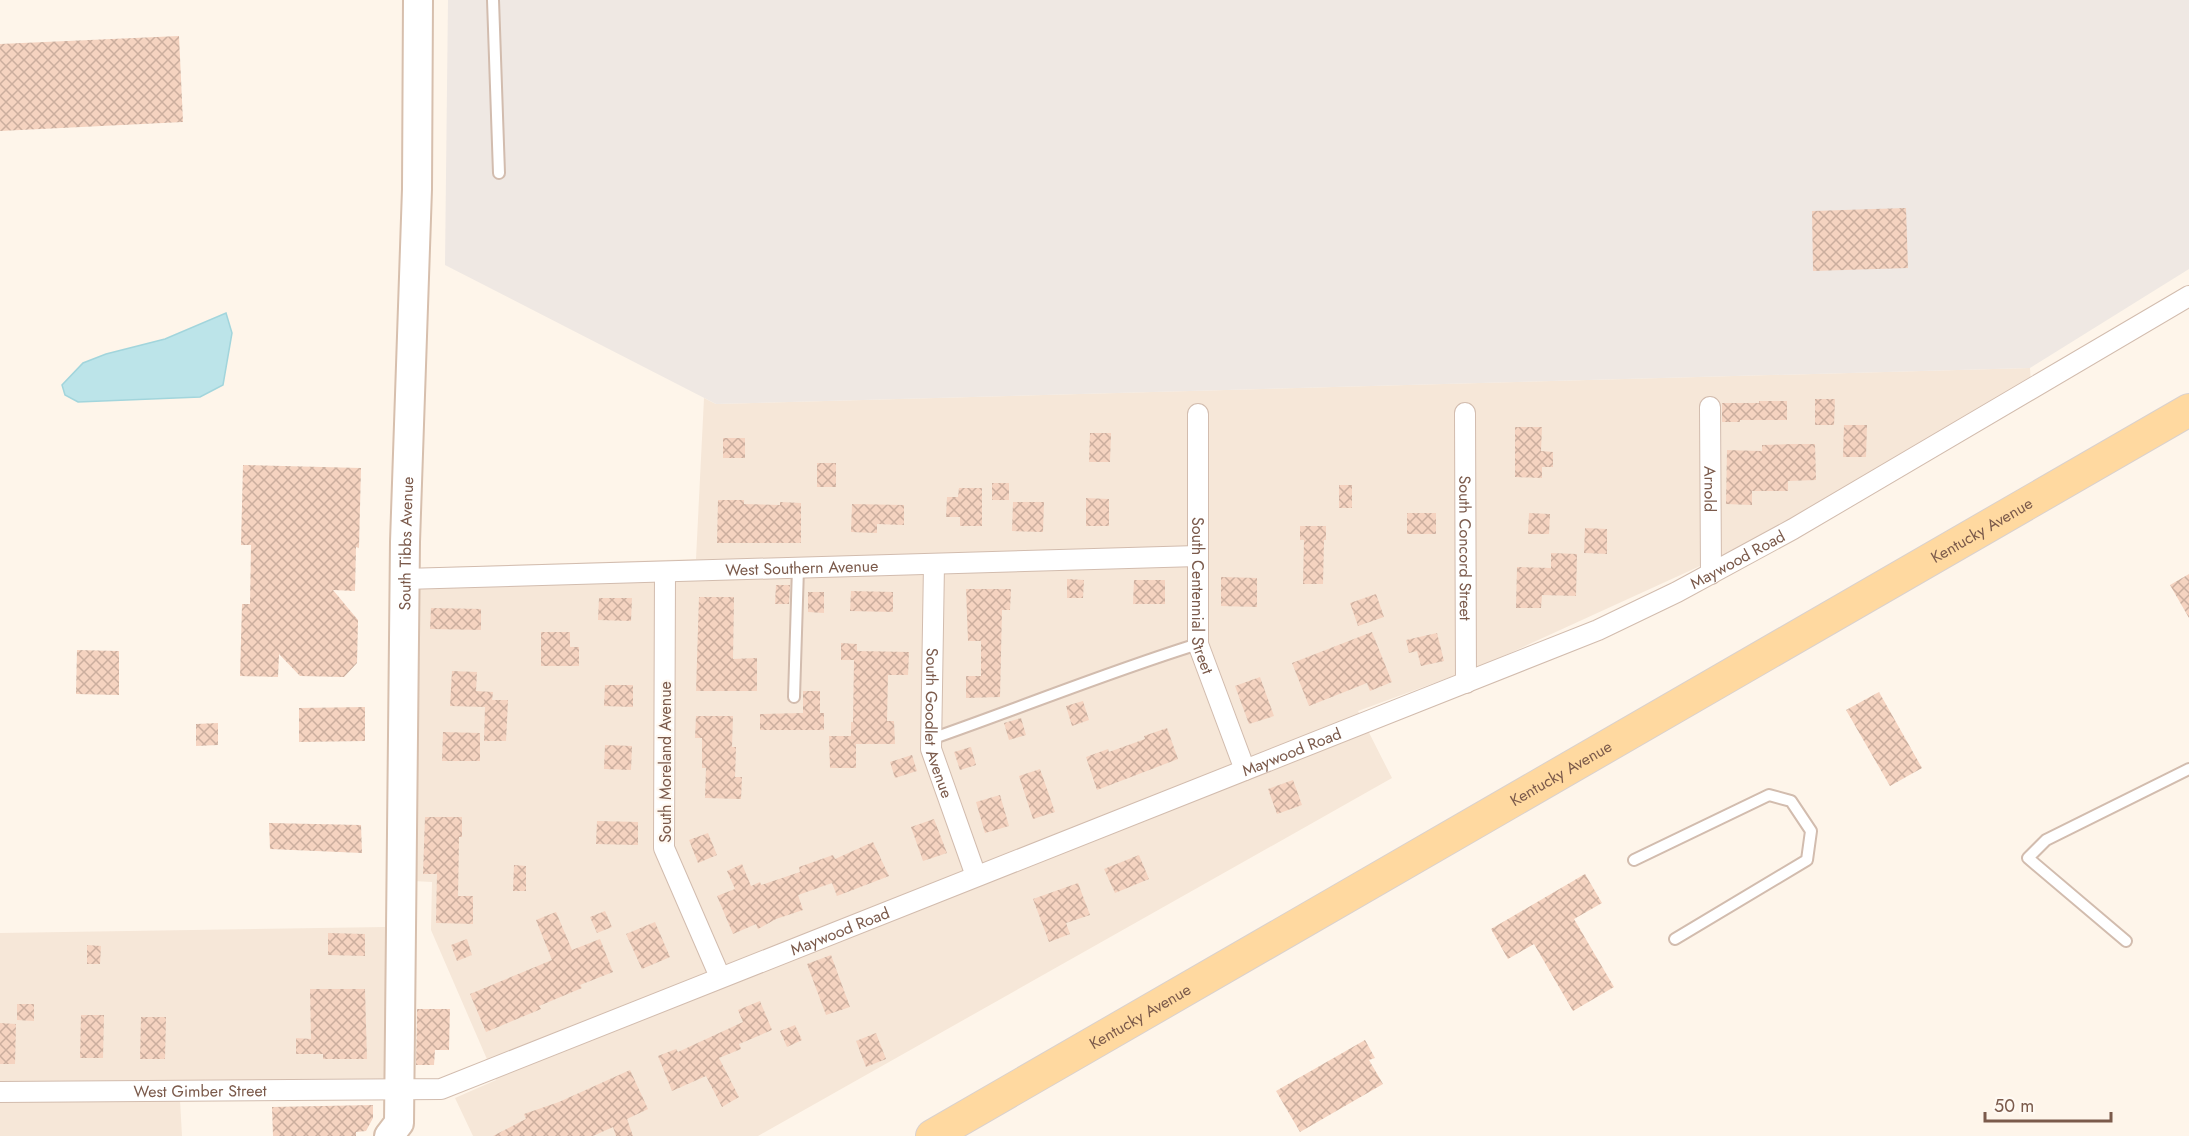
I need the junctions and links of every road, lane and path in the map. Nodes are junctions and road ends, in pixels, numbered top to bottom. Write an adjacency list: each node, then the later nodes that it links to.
1 (418, 0): 14 (main road, South Tibbs Avenue)
2 (493, 0): 3 (lane)
3 (499, 173)
4 (2189, 296): 13 (street, Maywood Road)
5 (1710, 406): 13 (street, Arnold)
6 (2189, 410): 29 (main road, Kentucky Avenue)
7 (1465, 413): 16 (street, South Concord Street)
8 (1198, 414): 9 (street, South Centennial Street)
9 (1198, 556): 10 (street, West Southern Avenue); 15 (street, South Centennial Street)
10 (934, 564): 11 (street, West Southern Avenue); 18 (street, South Goodlet Avenue)
11 (798, 568): 12 (street, West Southern Avenue); 17 (lane)
12 (665, 572): 14 (street, West Southern Avenue); 25 (street, South Moreland Avenue)
13 (1711, 574): 16 (street, Maywood Road)
14 (404, 579): 26 (main road, South Tibbs Avenue)
15 (1198, 644): 18 (lane); 20 (street, South Centennial Street)
16 (1466, 682): 20 (street, Maywood Road)
17 (794, 697)
18 (931, 740): 22 (street, South Goodlet Avenue)
19 (2189, 768): 24 (lane)
20 (1245, 770): 22 (street, Maywood Road)
21 (1634, 860): 23 (lane)
22 (976, 876): 25 (street, Maywood Road)
23 (1676, 939)
24 (2126, 940)
25 (720, 977): 26 (street, Maywood Road)
26 (399, 1088): 27 (street, West Gimber Street); 28 (main road)
27 (0, 1092)
28 (390, 1136)
29 (932, 1136)

